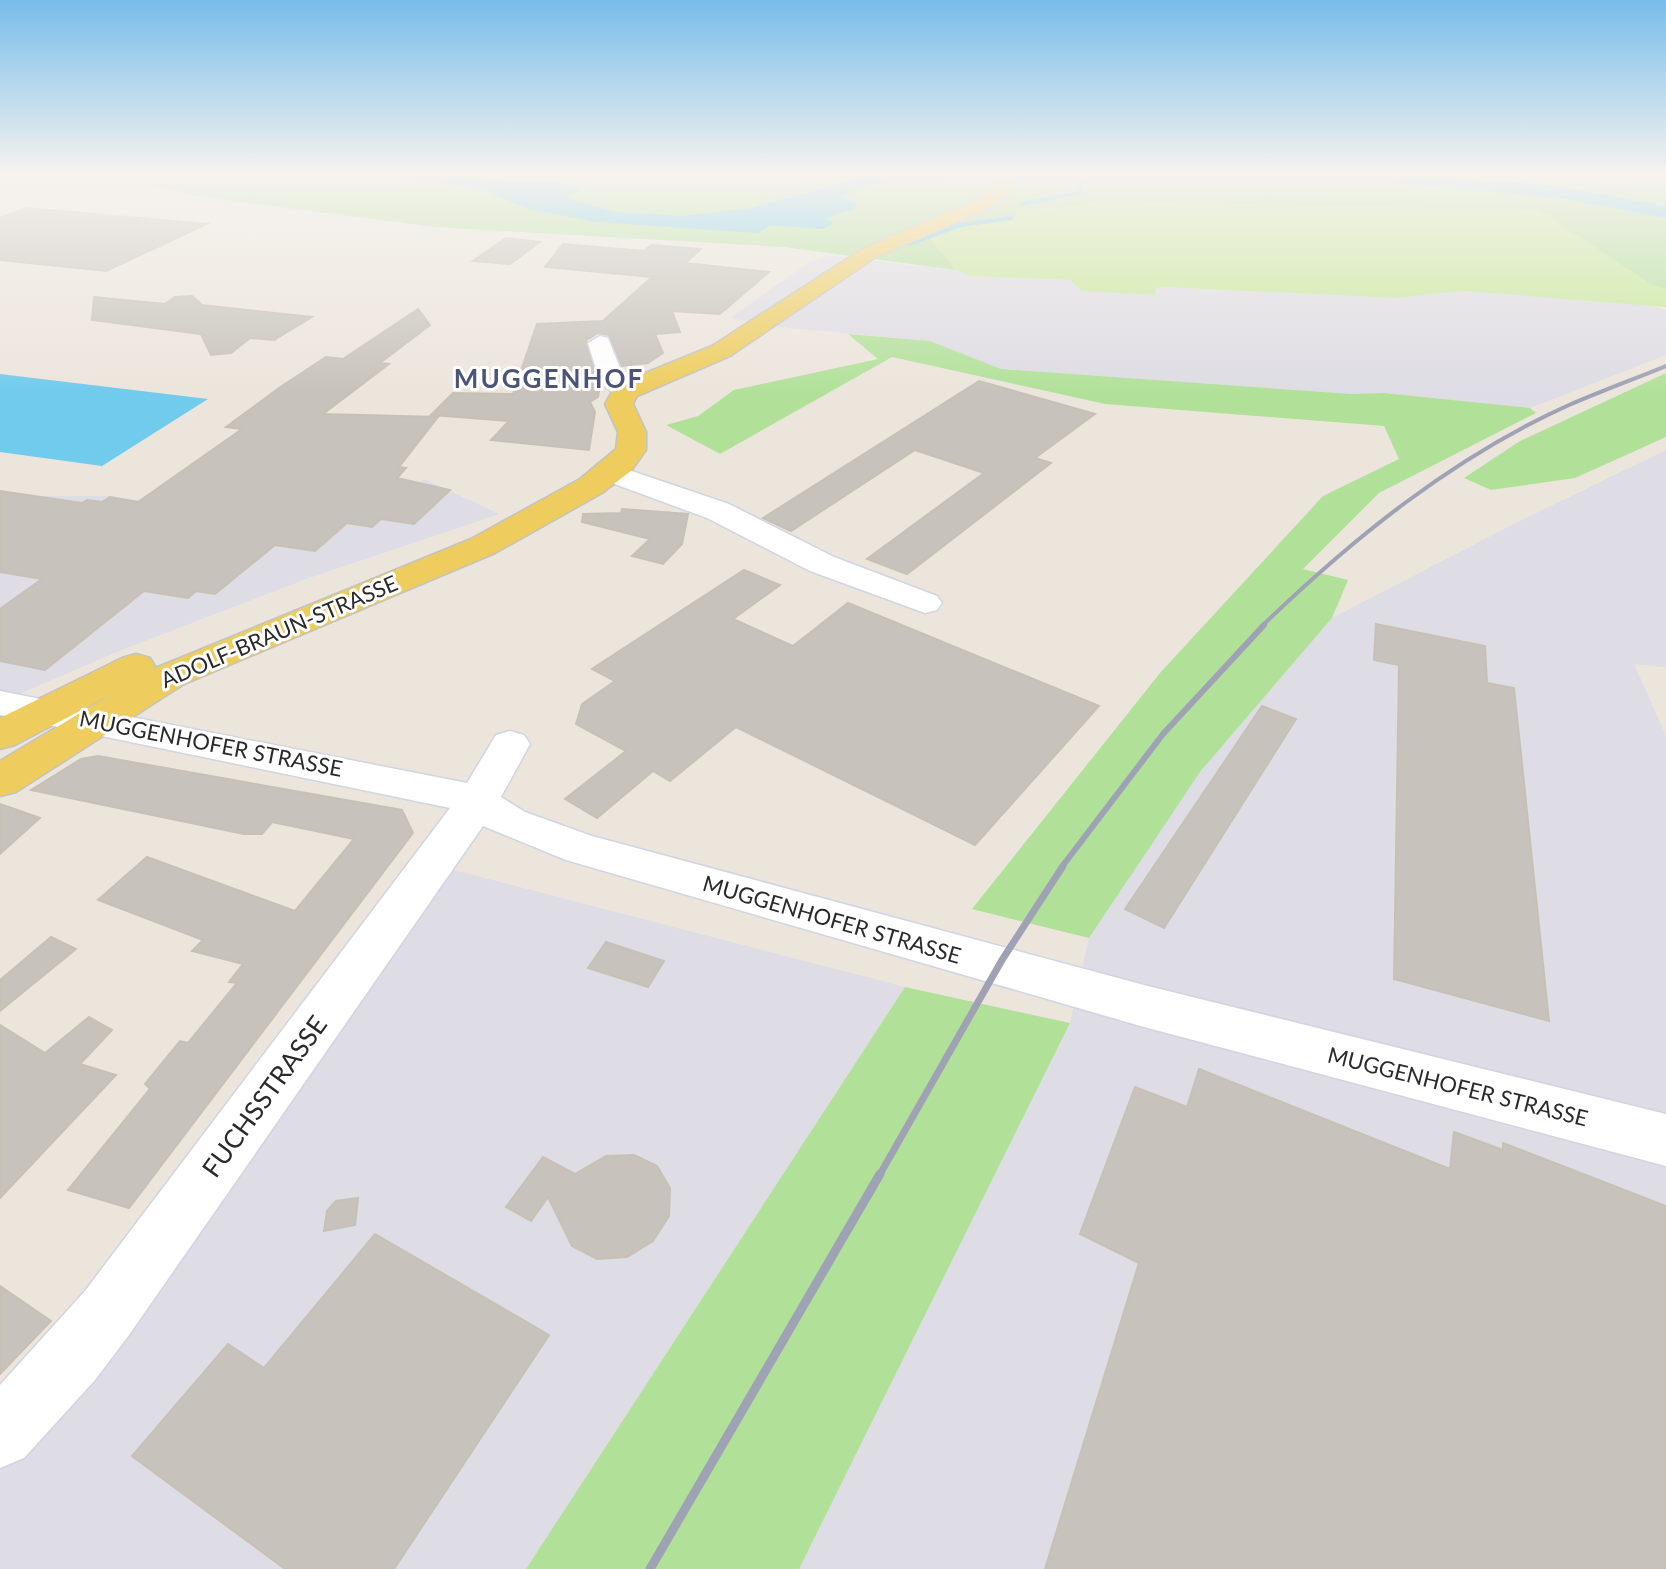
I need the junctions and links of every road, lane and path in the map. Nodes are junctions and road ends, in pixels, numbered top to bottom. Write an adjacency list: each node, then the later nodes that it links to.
1 (882, 247): 3 (main road)
2 (600, 343): 3 (street)
3 (626, 391): 4 (main road, ADOLF-BRAUN-STRASSE)
4 (611, 473): 5 (main road, ADOLF-BRAUN-STRASSE); 6 (street)
5 (524, 521): 8 (main road, ADOLF-BRAUN-STRASSE); 9 (main road, ADOLF-BRAUN-STRASSE)
6 (925, 603)
7 (0, 703): 8 (street, MUGGENHOFER STRASSE)
8 (43, 712): 9 (street, MUGGENHOFER STRASSE); 10 (main road, ADOLF-BRAUN-STRASSE)
9 (93, 721): 12 (main road, ADOLF-BRAUN-STRASSE); 13 (street, MUGGENHOFER STRASSE)
10 (0, 735)
11 (510, 744): 13 (street, FUCHSSTRASSE)
12 (0, 781)
13 (477, 802): 14 (street, MUGGENHOFER STRASSE); 15 (street, FUCHSSTRASSE)
14 (1666, 1140)
15 (0, 1434)

